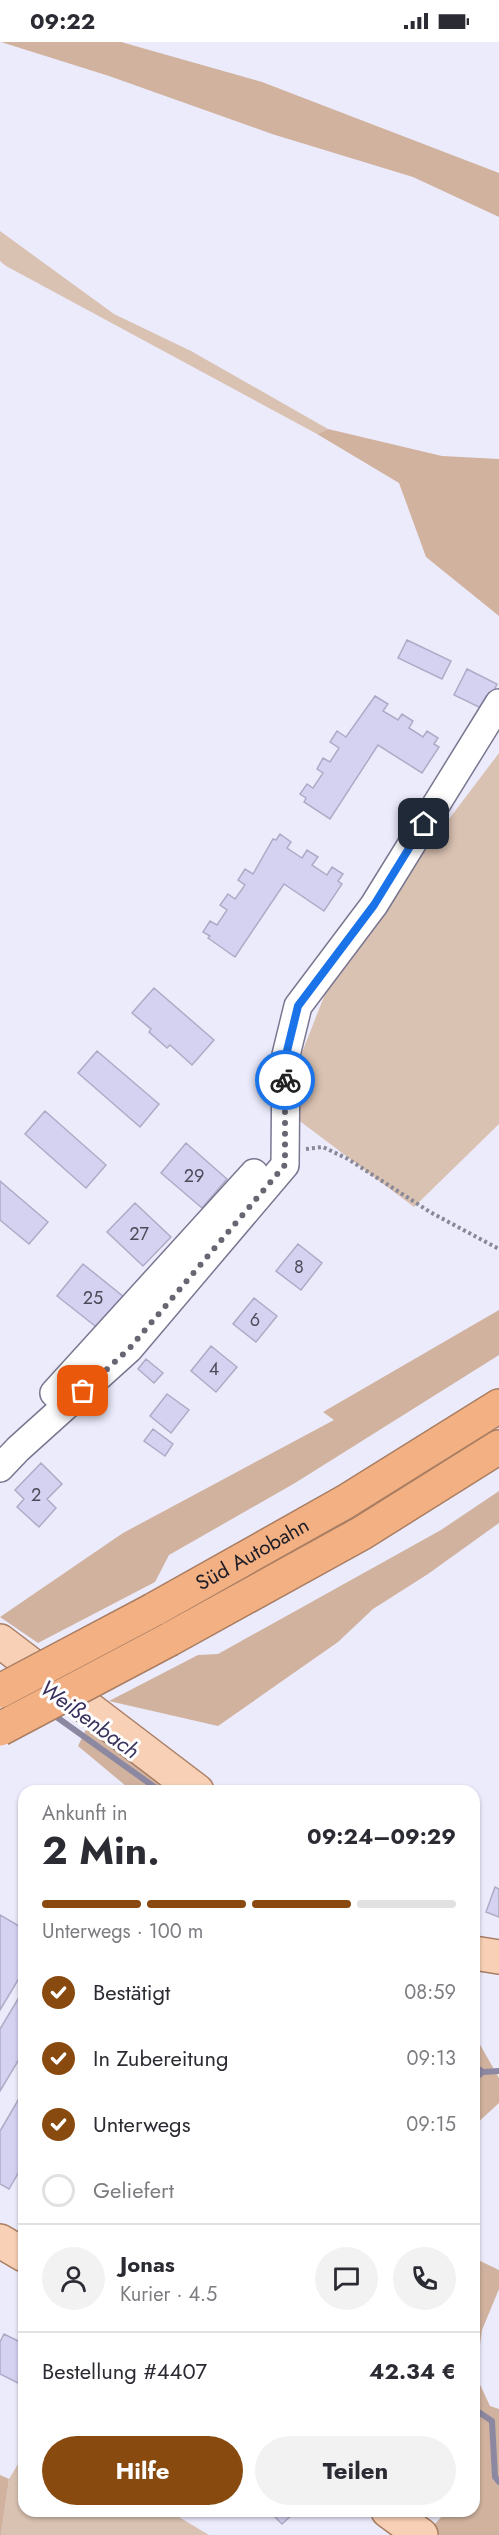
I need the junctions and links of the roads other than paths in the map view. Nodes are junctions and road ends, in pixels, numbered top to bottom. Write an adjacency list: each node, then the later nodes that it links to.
1 (499, 702): 3 (street)
2 (254, 1173): 3 (street)
3 (67, 1405): 6 (street)
4 (499, 1406): 8 (highway, Süd Autobahn, bridge)
5 (499, 1447): 9 (highway, Süd Autobahn, bridge)
6 (0, 1468)
7 (0, 1641): 10 (main road)
8 (0, 1690)
9 (0, 1729)
10 (189, 1785)
11 (480, 1954): 12 (main road)
12 (499, 1957)
13 (0, 2241): 14 (main road)
14 (18, 2252)
15 (396, 2517): 16 (main road)
16 (421, 2535)

